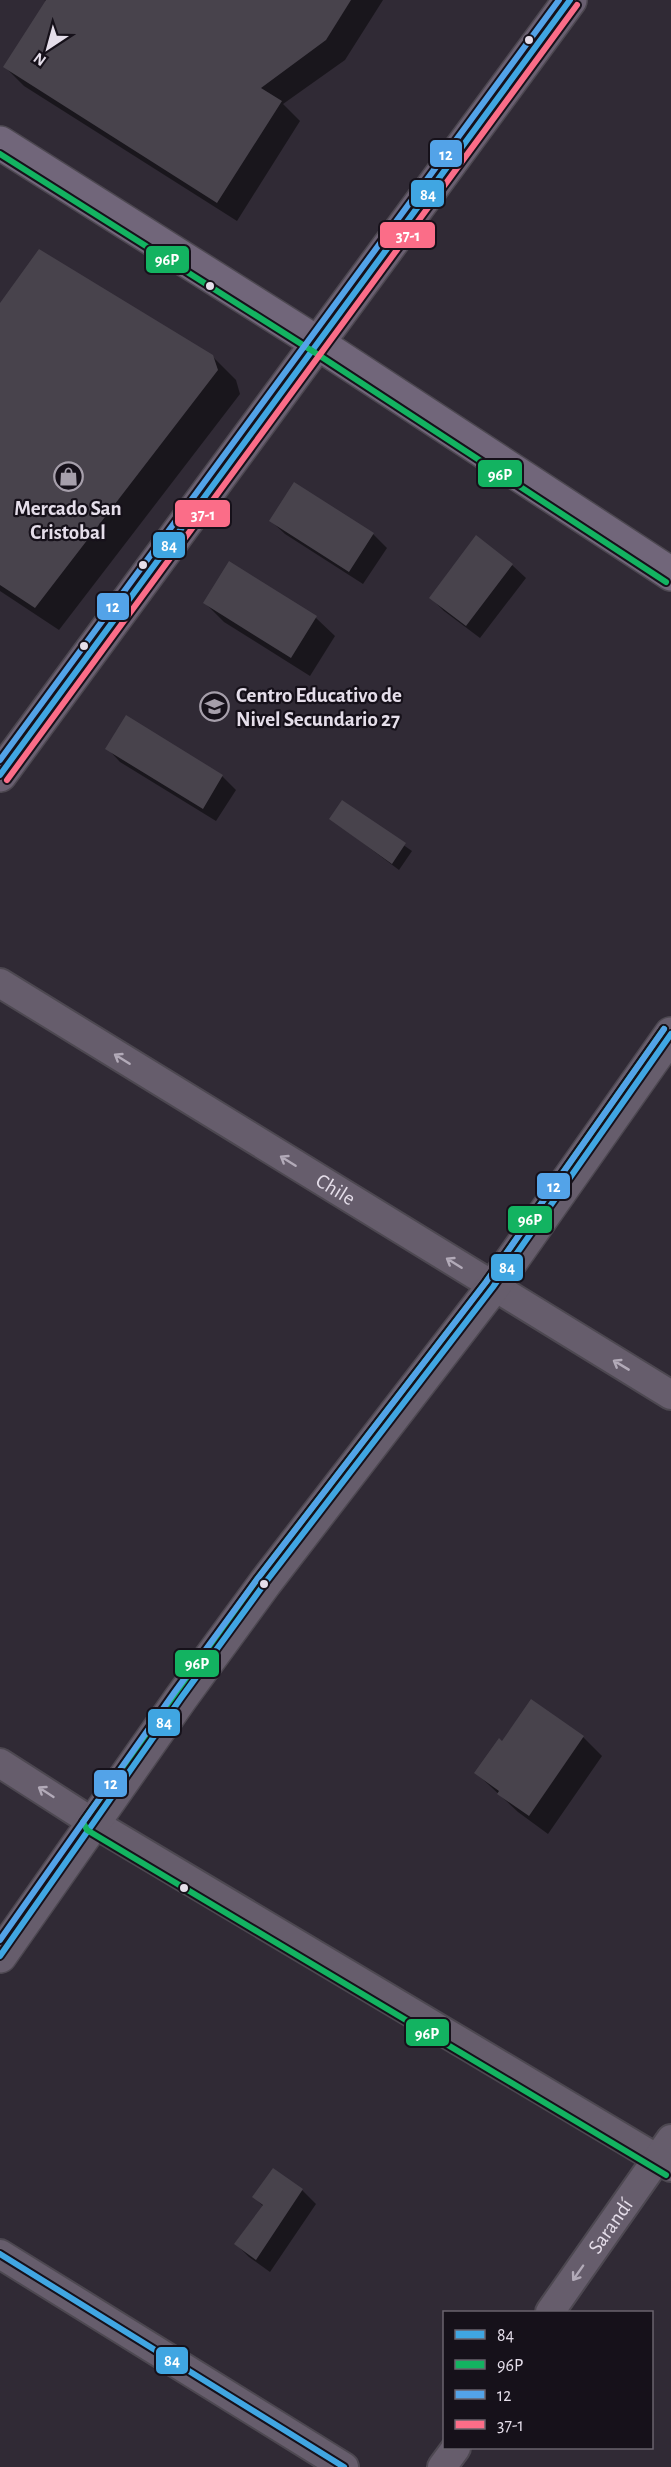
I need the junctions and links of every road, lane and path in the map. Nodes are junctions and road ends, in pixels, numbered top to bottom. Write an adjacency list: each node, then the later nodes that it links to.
1 (570, 0): 3 (main road)
2 (0, 143): 3 (main road)
3 (319, 344): 4 (main road); 5 (main road)
4 (671, 574)
5 (0, 775)
6 (0, 983): 8 (street, Chile, one-way to 6)
7 (671, 1034): 8 (street)
8 (493, 1287): 9 (street, Chile, one-way to 8); 11 (street)
9 (671, 1395)
10 (0, 1762): 11 (street, one-way to 10)
11 (92, 1822): 12 (street); 13 (street)
12 (0, 1956)
13 (666, 2155): 15 (street, Sarandí, one-way to 15)
14 (0, 2254): 17 (street)
15 (551, 2311)
16 (455, 2449): 18 (street)
17 (344, 2467)
18 (442, 2467)

